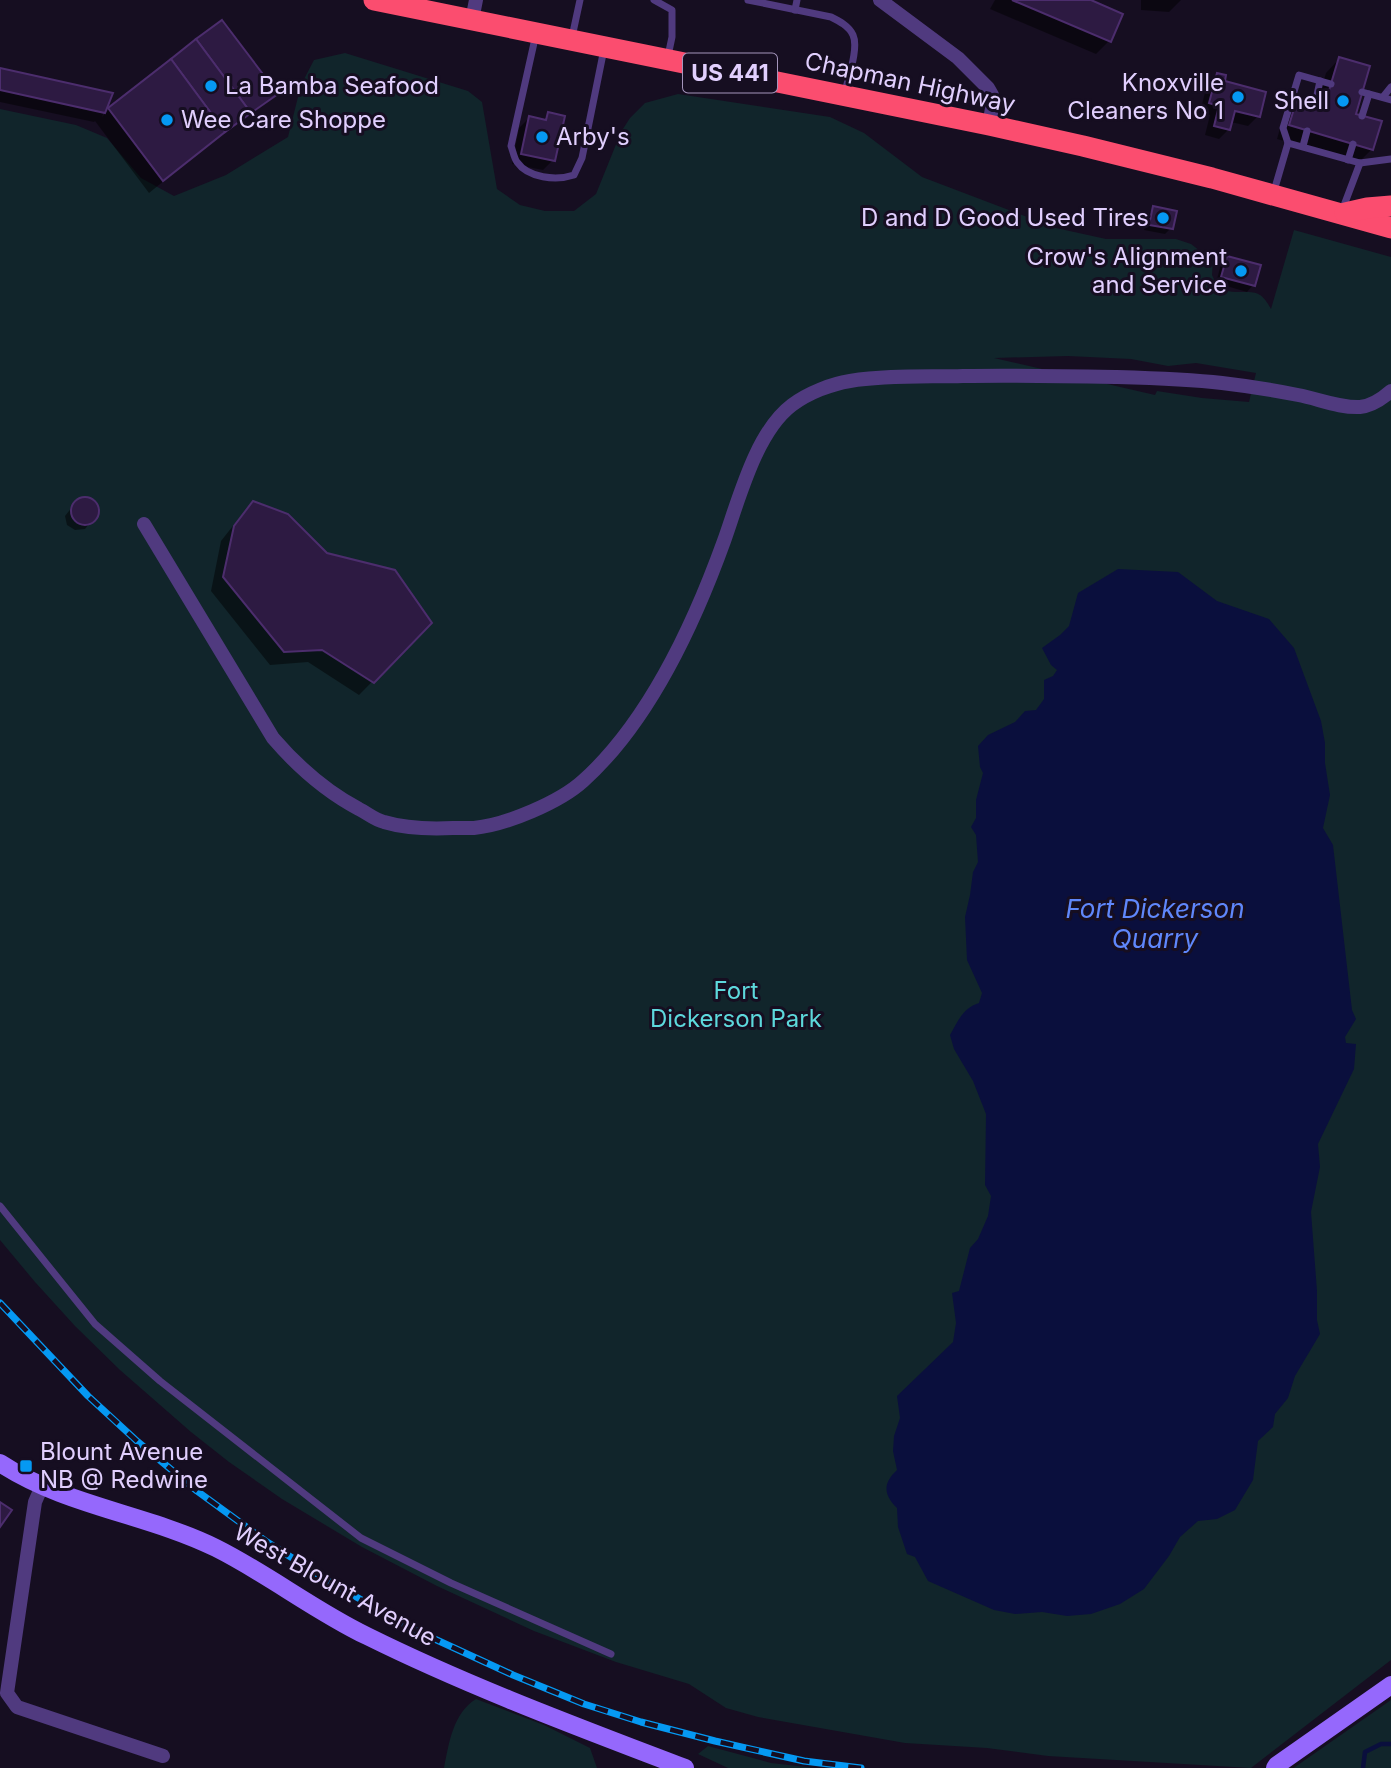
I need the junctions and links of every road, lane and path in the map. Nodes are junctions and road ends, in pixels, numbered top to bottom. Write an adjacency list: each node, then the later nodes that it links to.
1 (374, 0): 8 (highway, Chapman Highway / US 441)
2 (580, 0): 12 (lane)
3 (654, 0): 9 (lane)
4 (674, 0): 9 (lane)
5 (748, 0): 10 (lane)
6 (797, 0): 10 (lane)
7 (880, 0): 22 (street)
8 (474, 10): 11 (highway, Chapman Highway / US 441)
9 (672, 10): 14 (lane)
10 (795, 10): 18 (lane)
11 (536, 33): 12 (highway, Chapman Highway / US 441); 13 (lane)
12 (571, 41): 13 (highway, Chapman Highway / US 441)
13 (604, 47): 14 (highway, Chapman Highway / US 441)
14 (667, 60): 18 (highway, Chapman Highway / US 441)
15 (1320, 81): 16 (lane); 20 (lane); 24 (lane)
16 (1331, 84)
17 (1391, 87): 19 (lane)
18 (844, 96): 22 (highway, Chapman Highway / US 441)
19 (1387, 99): 21 (lane)
20 (1315, 104)
21 (1362, 116)
22 (989, 125): 30 (highway, Chapman Highway / US 441)
23 (1307, 131): 26 (lane)
24 (1288, 142): 26 (lane); 30 (lane)
25 (1353, 144): 28 (lane)
26 (1303, 146): 28 (lane)
27 (1391, 159): 29 (lane)
28 (1348, 160): 29 (lane)
29 (1360, 163): 32 (lane)
30 (1272, 195): 32 (highway, Chapman Highway / US 441)
31 (1391, 206): 32 (highway)
32 (1341, 214): 33 (highway, Chapman Highway / US 441)
33 (1391, 228)
34 (1391, 391): 35 (street)
35 (144, 524)
36 (0, 1206): 39 (lane)
37 (0, 1463): 38 (street, West Blount Avenue)
38 (42, 1486): 41 (street); 42 (street, West Blount Avenue)
39 (611, 1654)
40 (1391, 1685): 43 (street)
41 (163, 1756)
42 (685, 1768)
43 (1275, 1768)

